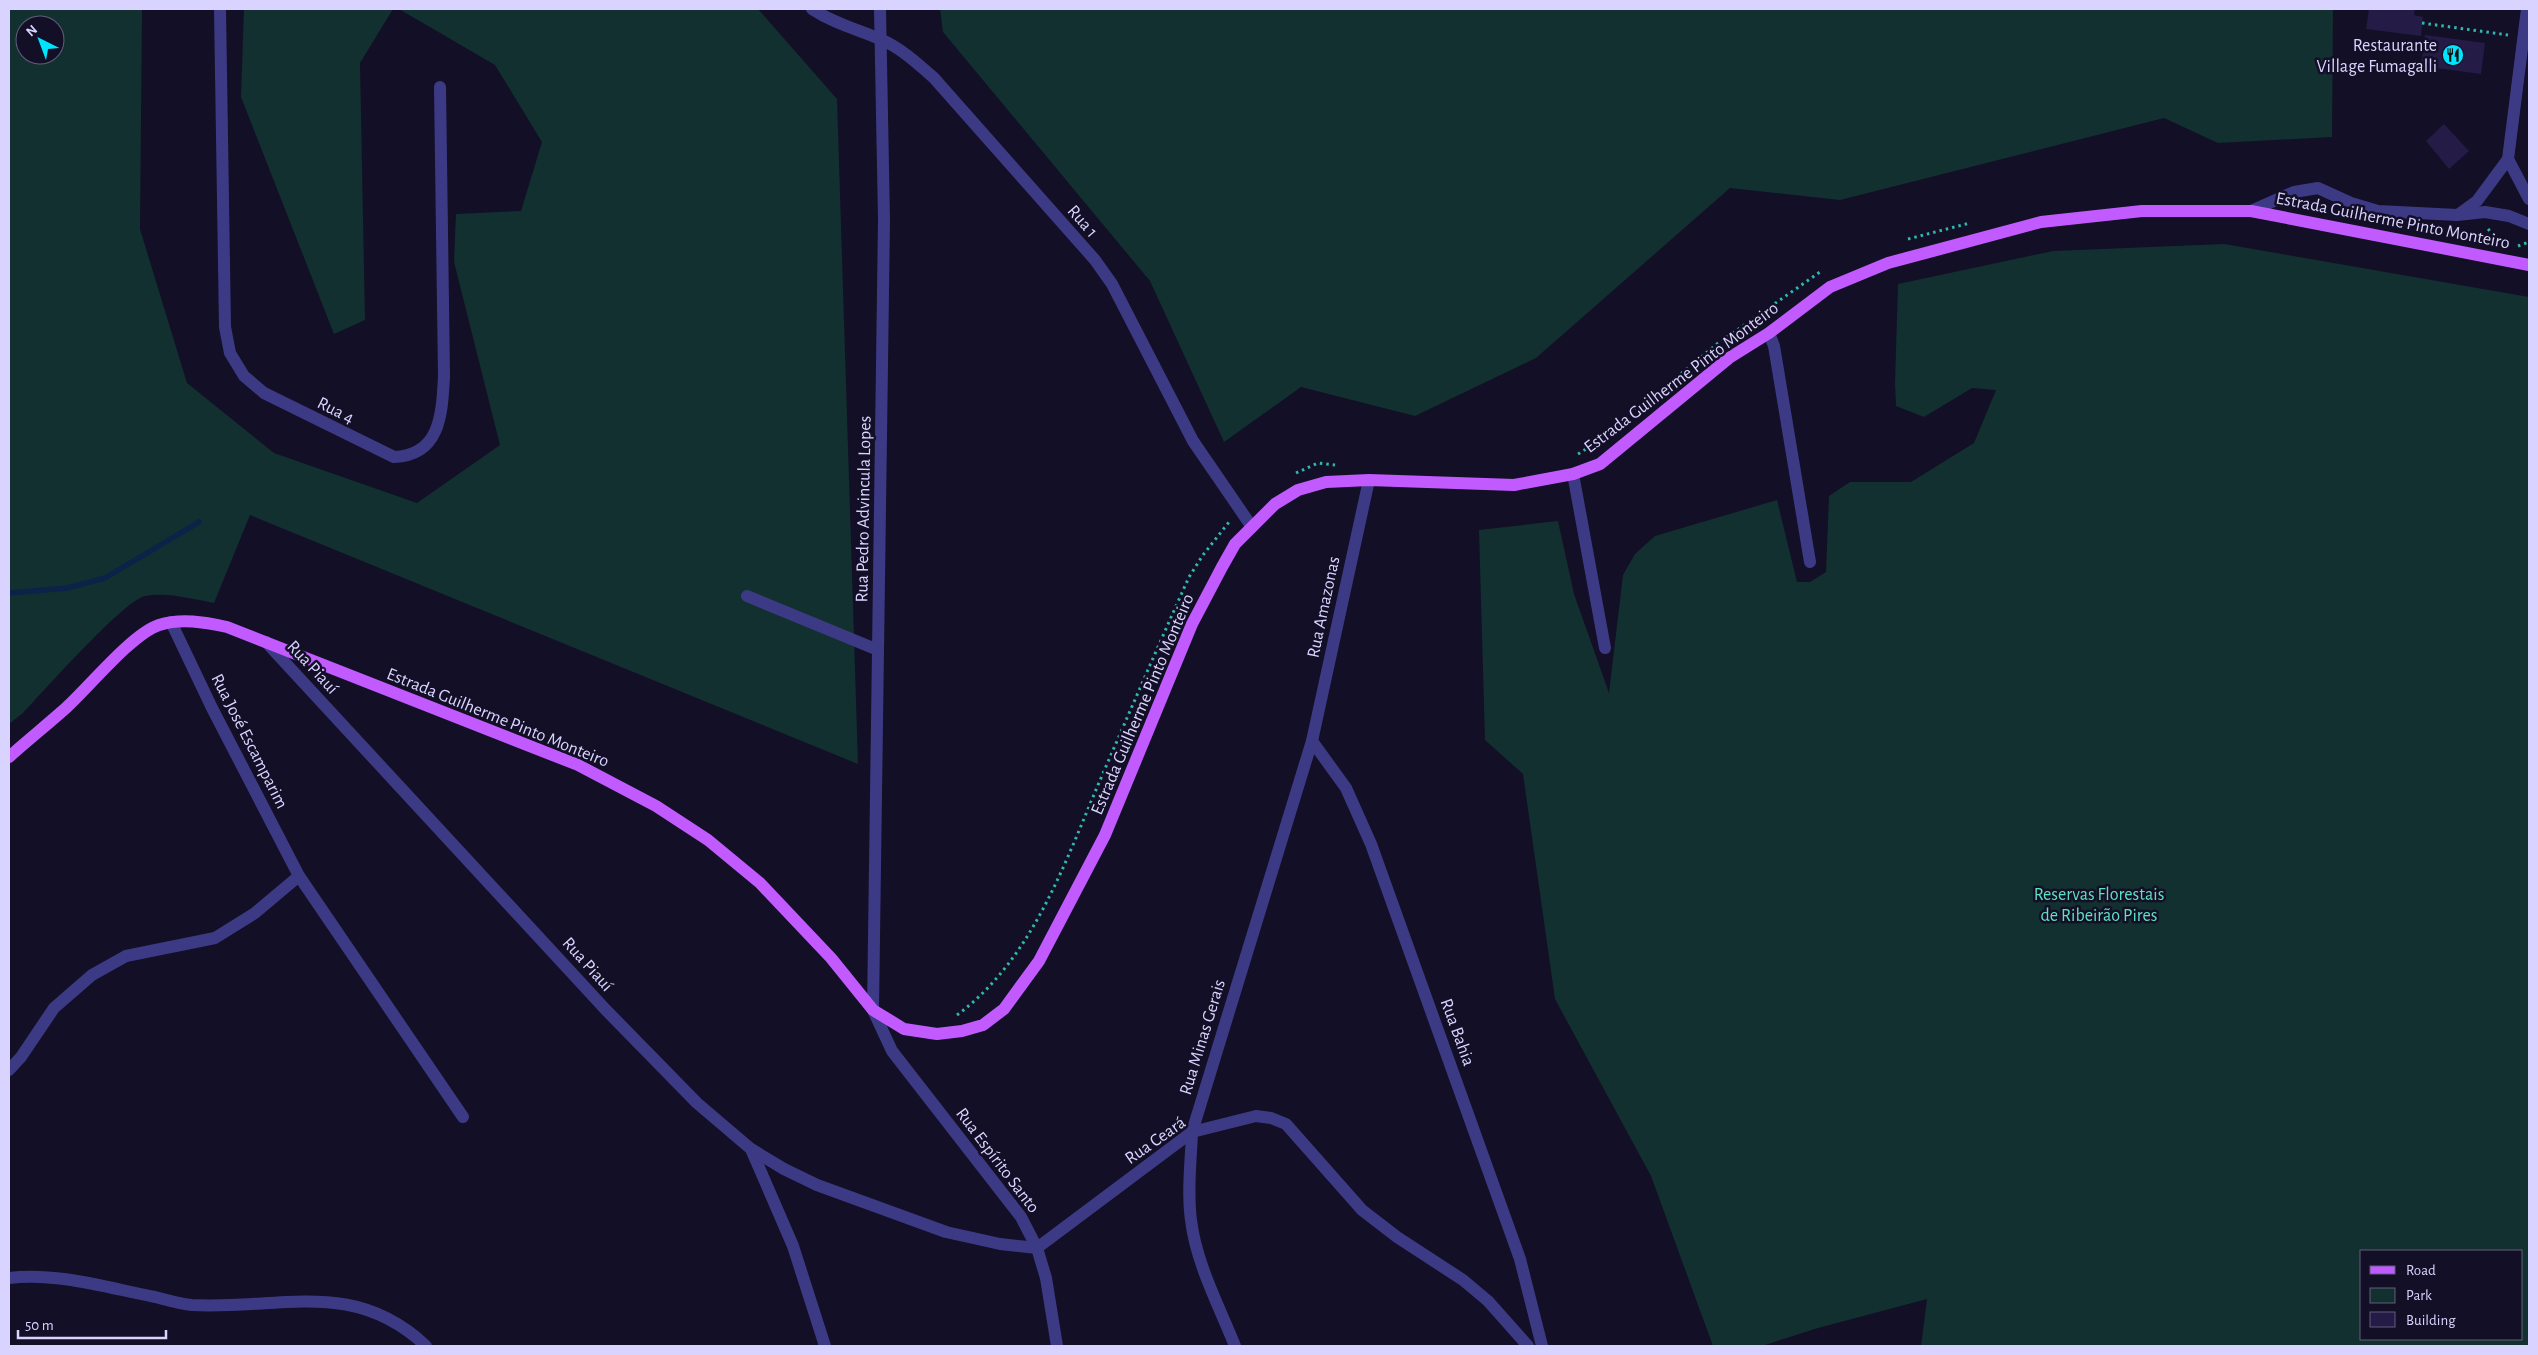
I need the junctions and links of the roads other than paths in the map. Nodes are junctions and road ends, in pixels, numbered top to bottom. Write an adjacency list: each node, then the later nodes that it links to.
1 (220, 9): 6 (street, Rua 4)
2 (812, 9): 5 (street, Rua 1)
3 (880, 9): 5 (street, Rua Pedro Advincula Lopes)
4 (2527, 9): 7 (street)
5 (878, 38): 16 (street, Rua 1); 22 (street, Rua Pedro Advincula Lopes)
6 (440, 87)
7 (2508, 159): 8 (street); 10 (street)
8 (2529, 199)
9 (2251, 210): 10 (street, Estrada Guilherme Pinto Monteiro); 12 (main road, Estrada Guilherme Pinto Monteiro); 13 (main road, Estrada Guilherme Pinto Monteiro)
10 (2457, 215): 11 (street, Estrada Guilherme Pinto Monteiro)
11 (2529, 224)
12 (2529, 265)
13 (1769, 333): 14 (main road, Estrada Guilherme Pinto Monteiro); 17 (street)
14 (1573, 474): 15 (main road, Estrada Guilherme Pinto Monteiro); 21 (street)
15 (1369, 480): 16 (main road, Estrada Guilherme Pinto Monteiro); 23 (street, Rua Amazonas)
16 (1252, 527): 26 (main road, Estrada Guilherme Pinto Monteiro)
17 (1810, 562)
18 (747, 596): 22 (street)
19 (171, 622): 20 (main road, Estrada Guilherme Pinto Monteiro); 24 (main road); 25 (street, Rua José Escamparim)
20 (264, 640): 26 (main road, Estrada Guilherme Pinto Monteiro); 30 (street, Rua Piauí)
21 (1605, 648)
22 (878, 650): 26 (street, Rua Pedro Advincula Lopes)
23 (1312, 741): 29 (street, Rua Minas Gerais); 38 (street, Rua Bahia)
24 (9, 757)
25 (299, 876): 27 (street); 28 (street, Rua José Escamparim)
26 (873, 1010): 31 (street, Rua Espírito Santo)
27 (9, 1070)
28 (464, 1117)
29 (1192, 1132): 31 (street, Rua Ceará); 36 (street, Rua Minas Gerais); 37 (street, Rua Ceará)
30 (751, 1149): 31 (street); 34 (street, Rua Piauí)
31 (1037, 1248): 35 (street, Rua Espírito Santo)
32 (9, 1278): 33 (street)
33 (426, 1346)
34 (825, 1346)
35 (1057, 1346)
36 (1235, 1346)
37 (1528, 1346)
38 (1542, 1346)

